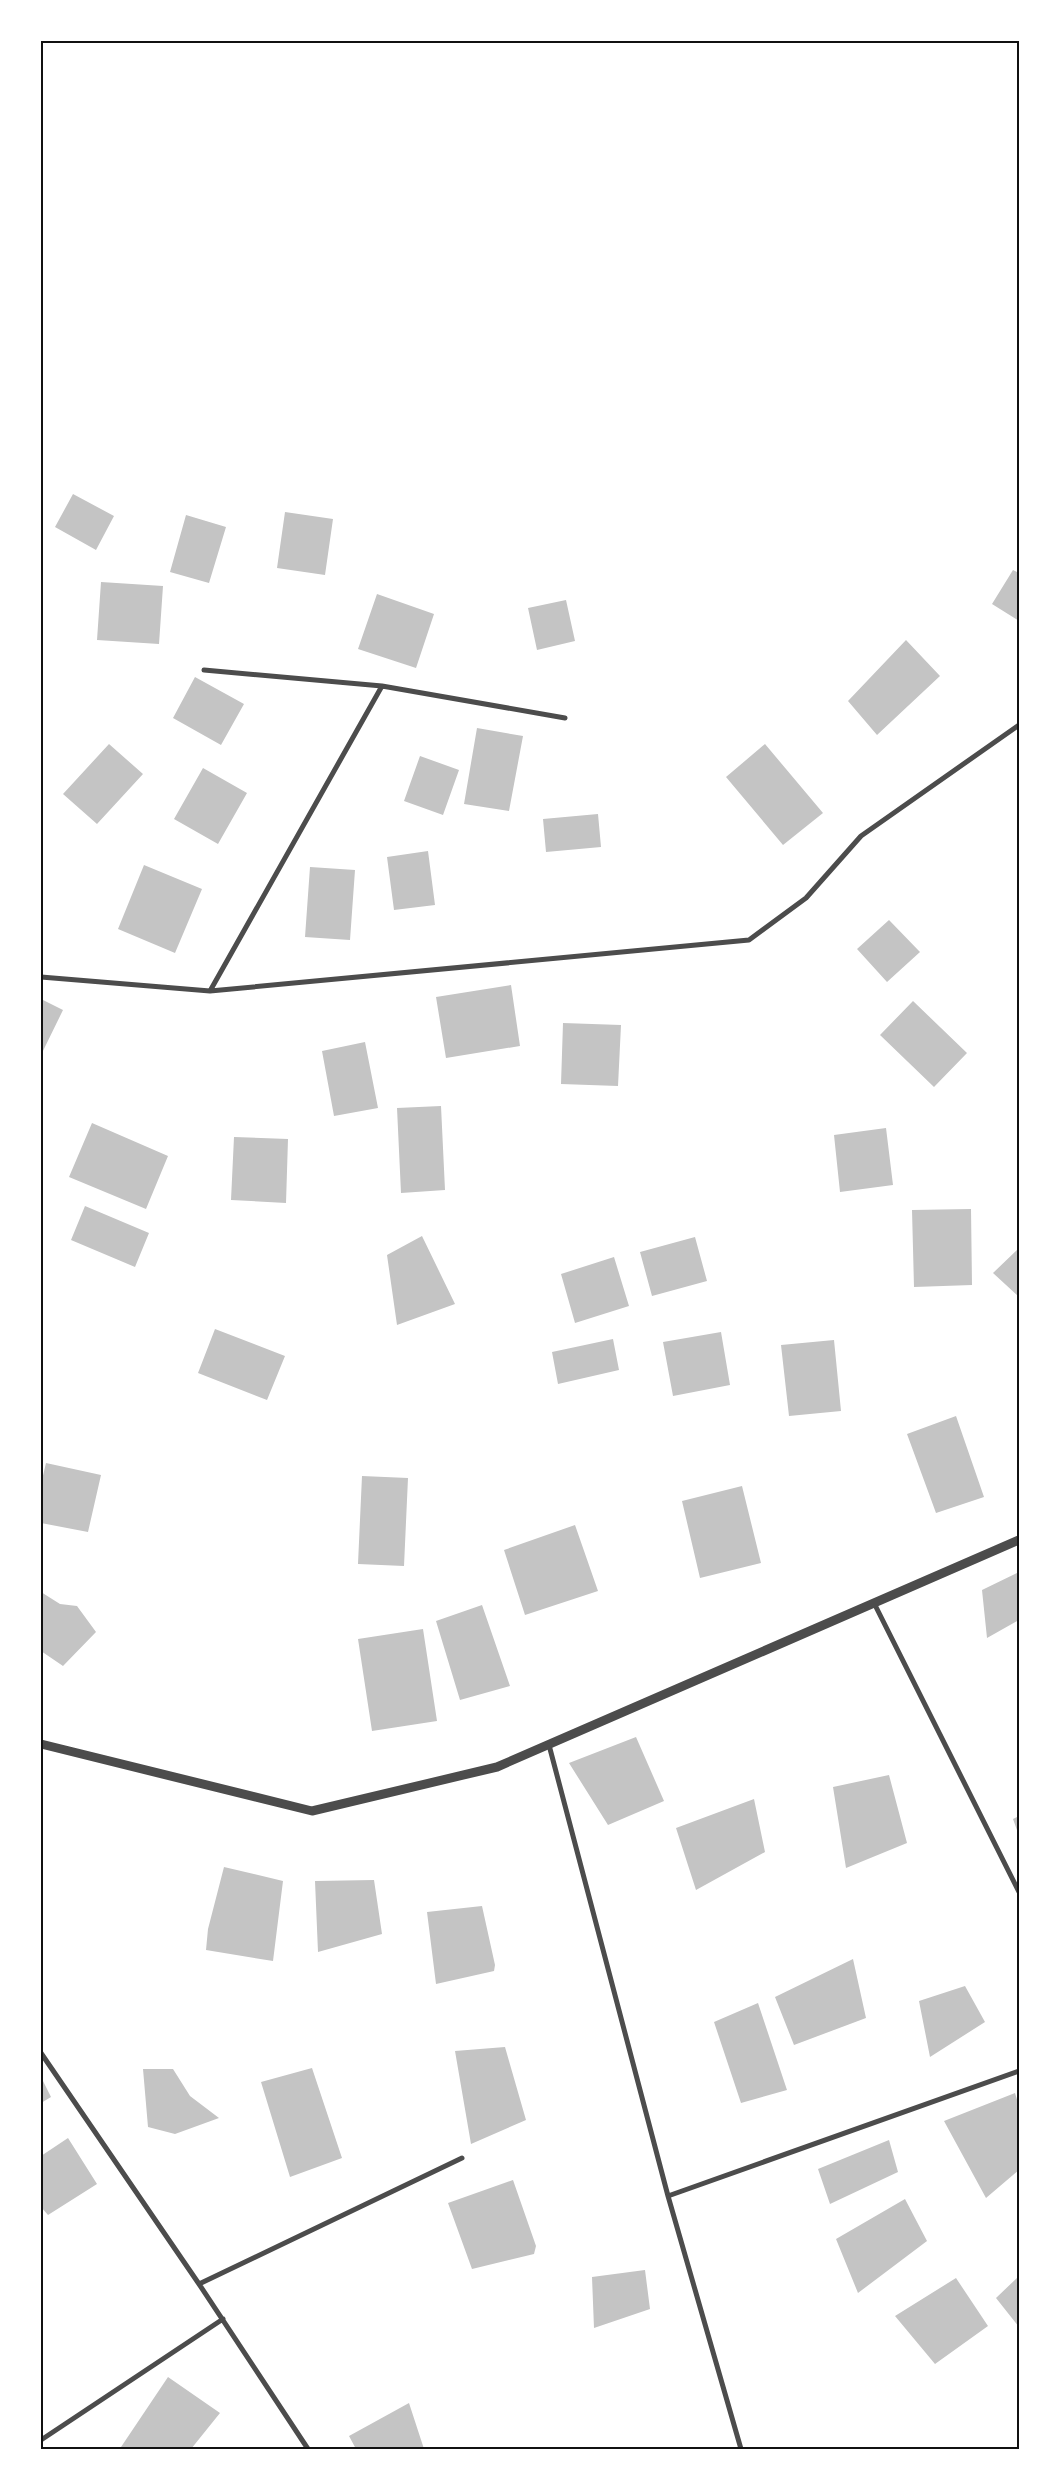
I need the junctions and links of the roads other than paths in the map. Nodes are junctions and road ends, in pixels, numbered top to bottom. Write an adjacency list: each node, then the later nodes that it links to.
1 (204, 670): 2 (street)
2 (382, 686): 3 (street); 6 (street)
3 (565, 718)
4 (1019, 725): 6 (street)
5 (41, 977): 6 (street)
6 (210, 991)
7 (1019, 1540): 8 (street)
8 (874, 1603): 10 (street); 11 (street)
9 (41, 1744): 10 (street)
10 (549, 1745): 15 (street)
11 (1019, 1892)
12 (41, 2053): 16 (street)
13 (1019, 2071): 15 (street)
14 (462, 2158): 16 (street)
15 (668, 2196): 20 (street)
16 (199, 2284): 17 (street)
17 (223, 2319): 18 (street); 19 (street)
18 (41, 2440)
19 (308, 2449)
20 (741, 2449)

